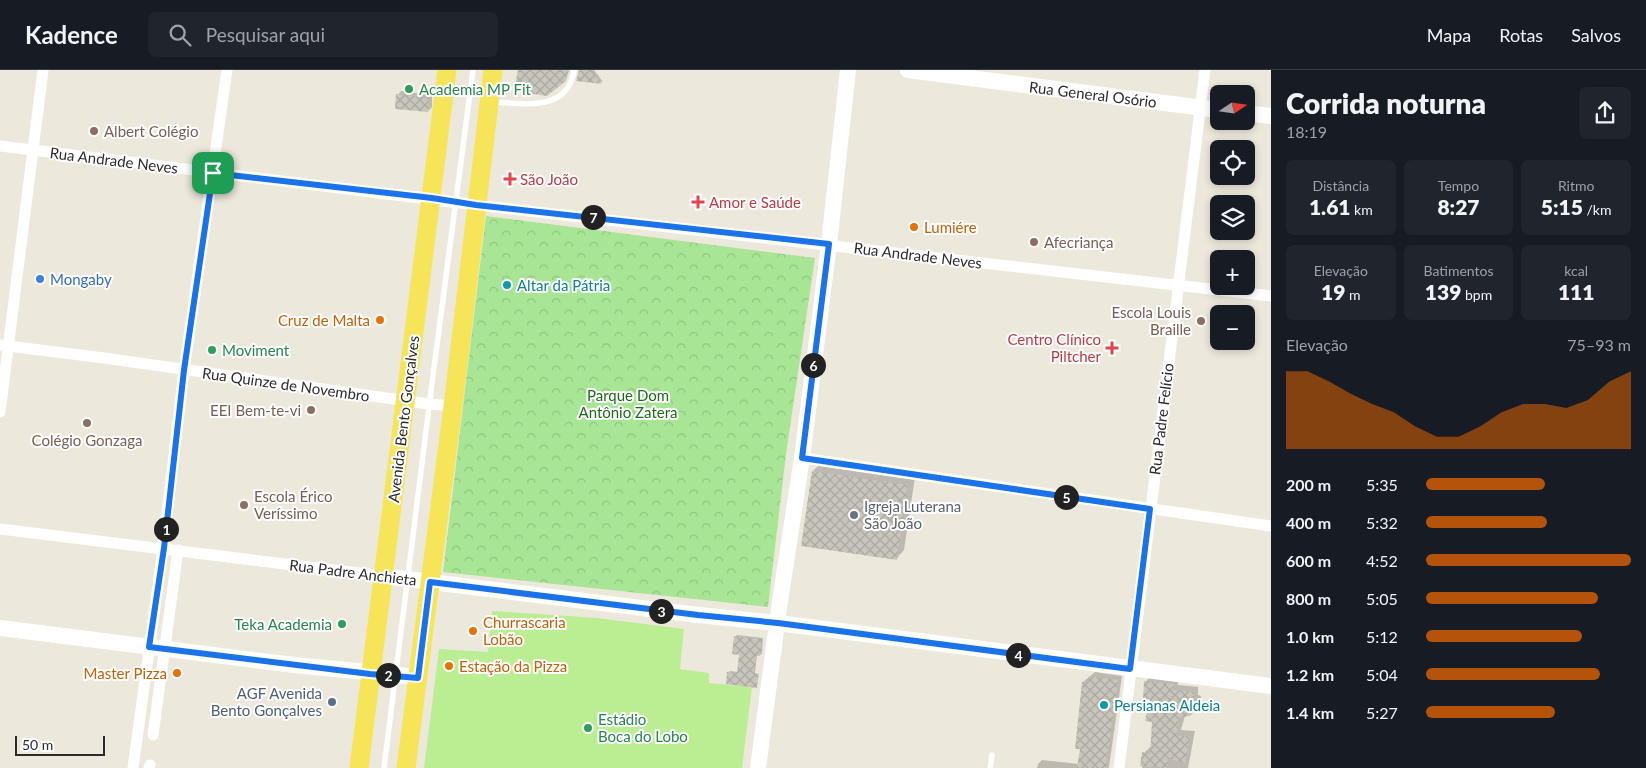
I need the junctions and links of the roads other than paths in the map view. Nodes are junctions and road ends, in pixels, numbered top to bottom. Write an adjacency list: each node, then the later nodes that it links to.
1 (43, 70): 16 (street)
2 (227, 70): 17 (street)
3 (447, 70): 18 (main road, Avenida Bento Gonçalves)
4 (473, 70): 19 (lane)
5 (493, 70): 10 (main road)
6 (574, 70): 10 (lane)
7 (848, 70): 21 (street)
8 (908, 70): 11 (street, Rua General Osório)
9 (1205, 70): 11 (street, Rua Padre Felício)
10 (489, 102): 20 (main road)
11 (1200, 107): 12 (street, Rua General Osório); 22 (street, Rua Padre Felício)
12 (1210, 109)
13 (1255, 114): 14 (street)
14 (1271, 116)
15 (0, 146): 16 (street, Rua Andrade Neves)
16 (34, 149): 17 (street, Rua Andrade Neves); 24 (street)
17 (213, 173): 18 (street, Rua Andrade Neves); 25 (street)
18 (432, 198): 19 (street, Rua Andrade Neves); 26 (main road, Avenida Bento Gonçalves)
19 (456, 202): 20 (street, Rua Andrade Neves); 27 (lane)
20 (476, 205): 21 (street, Rua Andrade Neves); 28 (main road)
21 (829, 244): 22 (street, Rua Andrade Neves); 30 (street)
22 (1178, 286): 23 (street, Rua Andrade Neves); 31 (street, Rua Padre Felício)
23 (1271, 296)
24 (4, 346): 25 (street, Rua Quinze de Novembro); 29 (street)
25 (184, 370): 26 (street, Rua Quinze de Novembro); 34 (street)
26 (406, 401): 27 (street, Rua Quinze de Novembro); 36 (main road, Avenida Bento Gonçalves)
27 (429, 404): 28 (street, Rua Quinze de Novembro); 37 (lane)
28 (453, 406): 38 (main road)
29 (0, 412)
30 (802, 458): 31 (street); 39 (street)
31 (1150, 509): 32 (street); 42 (street, Rua Padre Felício)
32 (1271, 526)
33 (0, 529): 34 (street, Rua Padre Anchieta)
34 (164, 548): 35 (street, Rua Padre Anchieta); 41 (street)
35 (178, 550): 36 (street, Rua Padre Anchieta); 41 (street)
36 (384, 576): 37 (street, Rua Padre Anchieta); 43 (main road, Avenida Bento Gonçalves)
37 (408, 579): 38 (street, Rua Padre Anchieta); 44 (lane)
38 (430, 582): 39 (street, Rua Padre Anchieta); 45 (main road)
39 (778, 623): 42 (street, Rua Padre Anchieta); 53 (street)
40 (0, 628): 41 (street)
41 (156, 648): 43 (street); 47 (street); 49 (street)
42 (1130, 669): 46 (street, Rua Padre Anchieta); 55 (street, Rua Padre Felício)
43 (370, 674): 44 (street); 50 (main road, Avenida Bento Gonçalves)
44 (396, 676): 45 (street); 51 (lane)
45 (418, 678): 52 (main road)
46 (1271, 686)
47 (154, 734)
48 (992, 755): 54 (lane)
49 (133, 768)
50 (359, 768)
51 (384, 768)
52 (406, 768)
53 (758, 768)
54 (990, 768)
55 (1119, 768)

